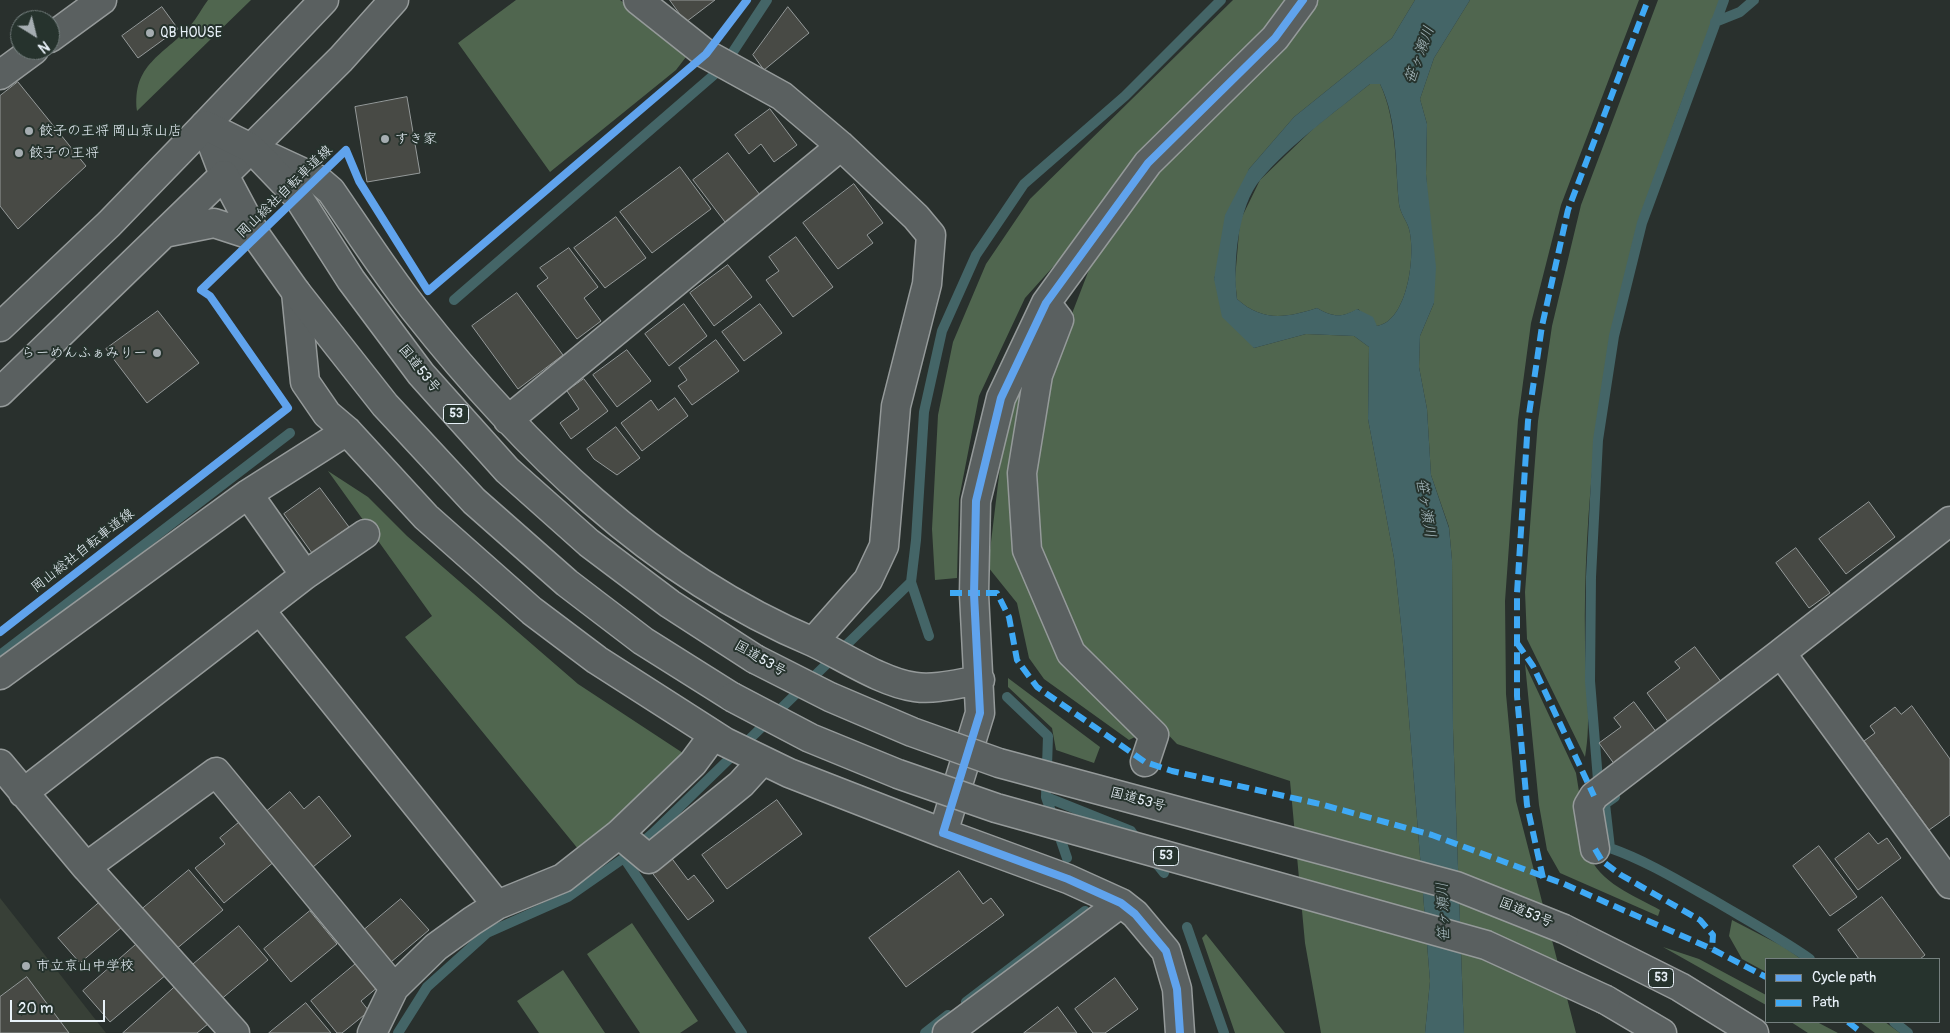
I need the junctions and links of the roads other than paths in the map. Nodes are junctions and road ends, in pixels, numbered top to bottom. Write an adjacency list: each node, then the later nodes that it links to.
1 (102, 0): 6 (main road)
2 (324, 0): 9 (main road)
3 (394, 0): 11 (main road)
4 (638, 0): 10 (main road)
5 (1303, 0): 16 (main road)
6 (60, 31)
7 (20, 60): 8 (main road)
8 (0, 75)
9 (205, 125): 11 (main road, 国道53号 / 53); 12 (main road); 17 (main road)
10 (841, 146): 19 (main road); 26 (main road)
11 (251, 148): 12 (main road); 19 (main road); 48 (main road, 国道53号 / 53, bridge)
12 (224, 175): 13 (main road); 14 (main road, 53)
13 (164, 234): 14 (main road); 18 (main road)
14 (257, 237): 15 (main road, 53)
15 (296, 292): 20 (main road); 47 (main road, 53, bridge)
16 (1046, 303): 29 (main road); 32 (main road)
17 (0, 326)
18 (0, 392)
19 (508, 420): 26 (main road)
20 (347, 431): 21 (main road); 30 (main road)
21 (248, 494): 24 (main road); 28 (main road)
22 (1950, 520): 27 (main road)
23 (365, 534): 24 (main road)
24 (304, 575): 25 (main road)
25 (260, 610): 34 (main road); 41 (main road)
26 (818, 645): 29 (main road)
27 (1788, 662): 37 (main road); 39 (main road)
28 (0, 675)
29 (980, 680): 35 (main road)
30 (719, 739): 31 (main road); 36 (main road)
31 (755, 758): 35 (main road); 36 (main road)
32 (1145, 762)
33 (0, 764): 34 (main road)
34 (22, 793): 38 (main road)
35 (943, 833): 40 (main road)
36 (628, 842): 41 (main road)
37 (1596, 849)
38 (86, 867): 42 (main road); 43 (main road)
39 (1950, 884)
40 (1121, 902): 45 (main road); 46 (main road)
41 (497, 906): 42 (main road)
42 (394, 988): 44 (main road)
43 (235, 1033)
44 (372, 1033)
45 (947, 1033)
46 (1180, 1033)
47 (1662, 1033)
48 (1754, 1033)

